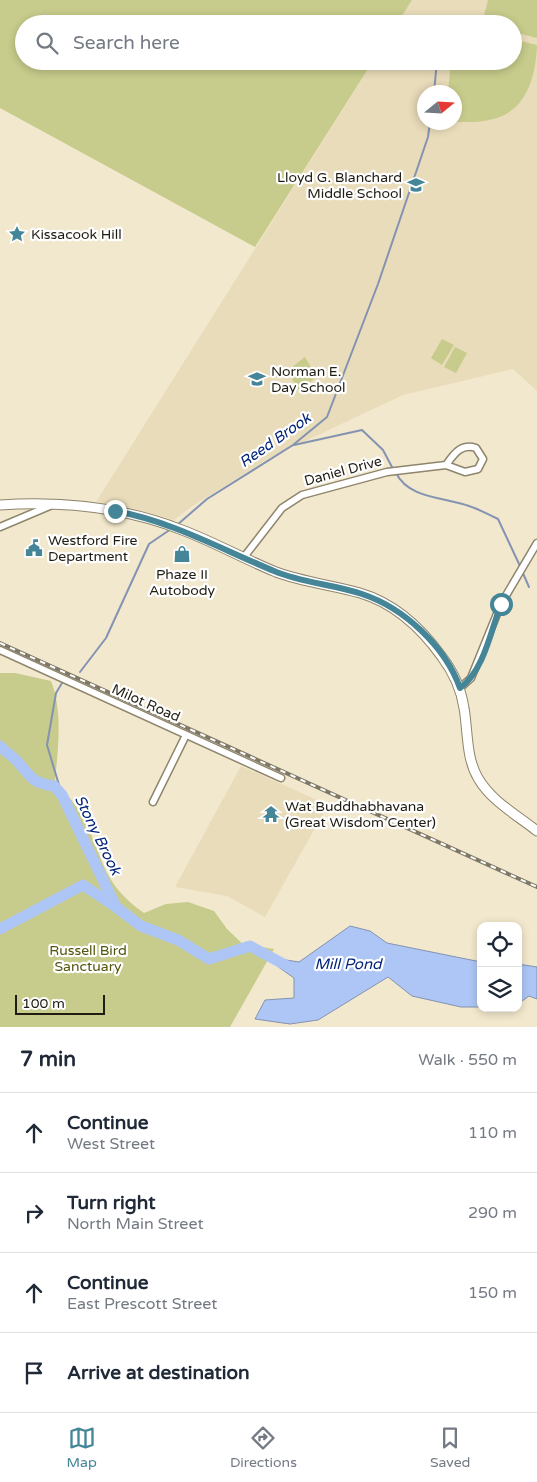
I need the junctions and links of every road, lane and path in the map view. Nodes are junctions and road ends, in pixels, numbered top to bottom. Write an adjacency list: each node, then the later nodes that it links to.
1 (446, 465): 1 (street, Daniel Drive); 6 (street, Daniel Drive)
2 (56, 503): 3 (main road); 4 (street); 6 (main road)
3 (0, 505)
4 (0, 528)
5 (537, 543): 8 (street)
6 (244, 557): 8 (main road)
7 (0, 650): 9 (street, Milot Road)
8 (460, 688): 12 (main road)
9 (186, 735): 10 (street, Milot Road); 11 (street)
10 (282, 778)
11 (153, 802)
12 (537, 831)

